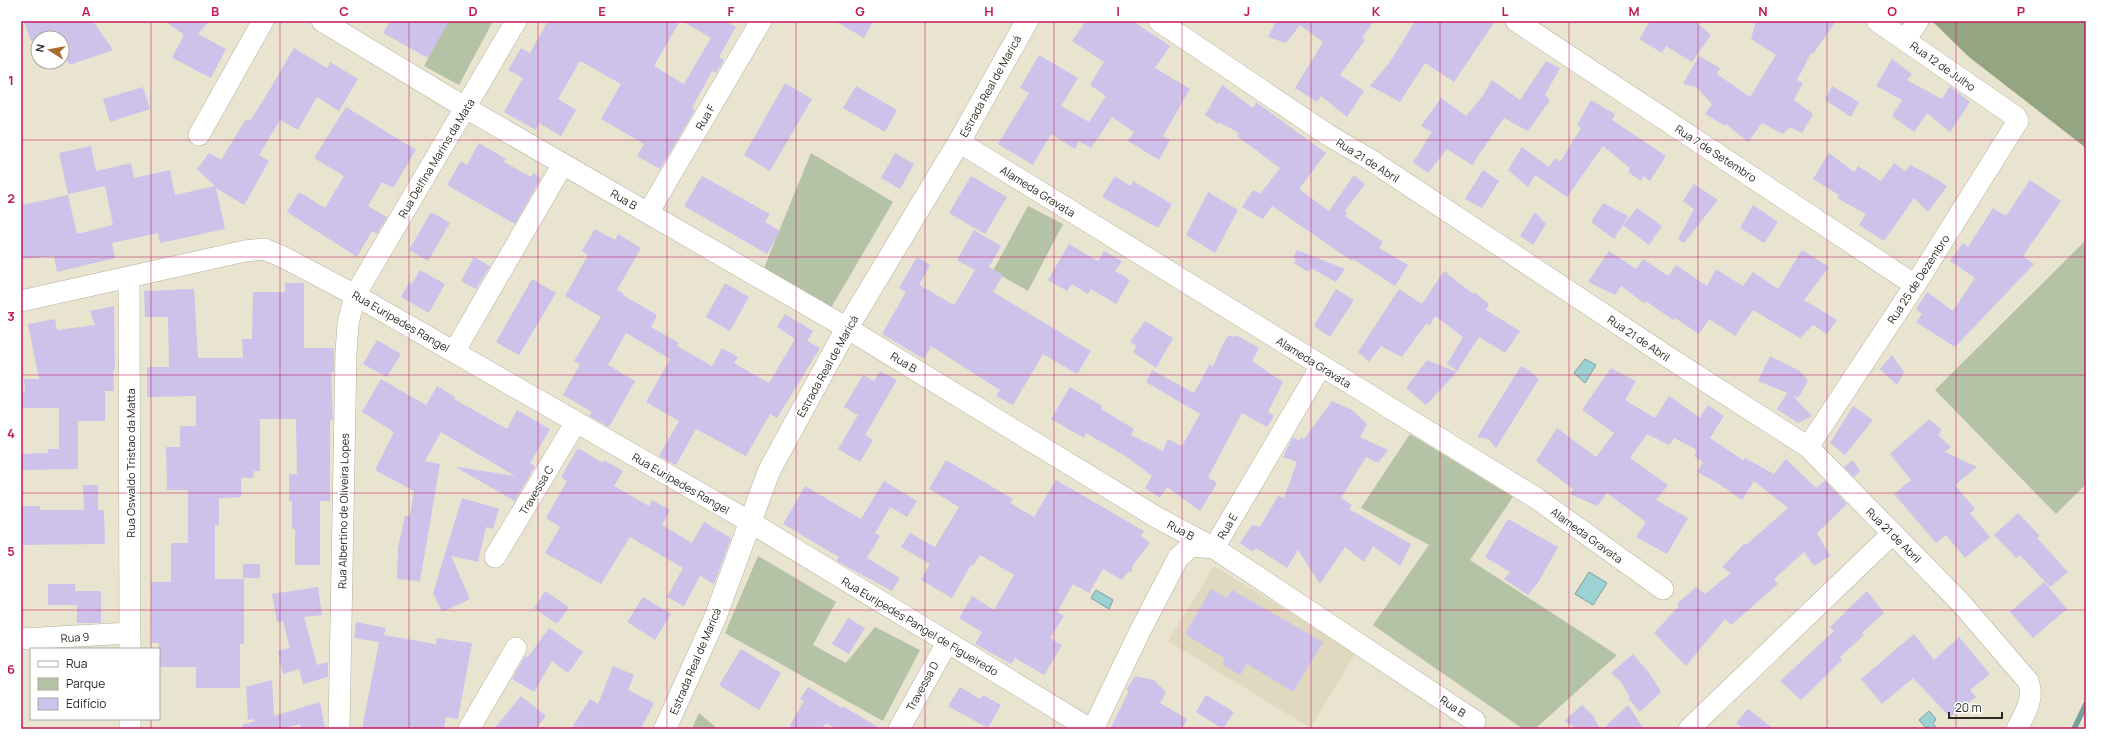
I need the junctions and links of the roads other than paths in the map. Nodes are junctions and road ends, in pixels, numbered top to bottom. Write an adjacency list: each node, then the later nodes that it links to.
1 (263, 21): 13 (street)
2 (322, 21): 11 (street, Rua B)
3 (516, 21): 11 (street, Rua Delfina Marins da Mata)
4 (761, 21): 16 (street, Rua F)
5 (1027, 21): 14 (main road, Estrada Real de Maricá)
6 (1159, 21): 25 (street, Rua 21 de Abril)
7 (1516, 21): 18 (street, Rua 7 de Setembro)
8 (1877, 21): 10 (street, Rua 12 de Julho)
9 (1918, 21): 10 (street)
10 (1906, 40): 12 (street, Rua 12 de Julho)
11 (466, 108): 15 (street, Rua B); 19 (street, Rua Delfina Marins da Mata)
12 (2008, 111): 18 (street, Rua 25 de Dezembro)
13 (199, 135)
14 (959, 142): 21 (main road, Estrada Real de Maricá); 23 (street, Alameda Gravata)
15 (563, 164): 16 (street, Rua B); 22 (street)
16 (648, 213): 21 (street, Rua B)
17 (129, 278): 19 (street, Rua Euripedes Rangel); 20 (street, Rua Euripedes Rangel); 32 (street, Rua Oswaldo Tristao da Matta)
18 (1915, 285): 25 (street, Rua 25 de Dezembro)
19 (355, 295): 22 (street, Rua Euripedes Rangel); 36 (street, Rua Albertino de Oliveira Lopes)
20 (21, 301)
21 (847, 328): 26 (main road, Estrada Real de Maricá); 28 (street, Rua B)
22 (454, 352): 24 (street, Rua Euripedes Rangel)
23 (1321, 366): 28 (street, Rua E); 30 (street, Alameda Gravata)
24 (576, 422): 26 (street, Rua Euripedes Rangel); 29 (street, Travessa C)
25 (1808, 447): 27 (street, Rua 21 de Abril)
26 (750, 522): 33 (street, Rua Euripedes Pangel de Figueiredo); 38 (main road, Estrada Real de Maricá)
27 (1892, 534): 41 (street); 42 (street, Rua 21 de Abril)
28 (1214, 548): 35 (street, Rua B); 40 (street, Rua E)
29 (494, 557)
30 (1663, 589)
31 (21, 639): 32 (street, Rua 9)
32 (130, 641)
33 (947, 643): 39 (street, Travessa D); 40 (street, Rua Euripedes Pangel de Figueiredo)
34 (516, 648): 37 (street)
35 (1475, 721)
36 (339, 729)
37 (469, 729)
38 (665, 729)
39 (899, 729)
40 (1092, 729)
41 (1689, 729)
42 (2017, 729)

